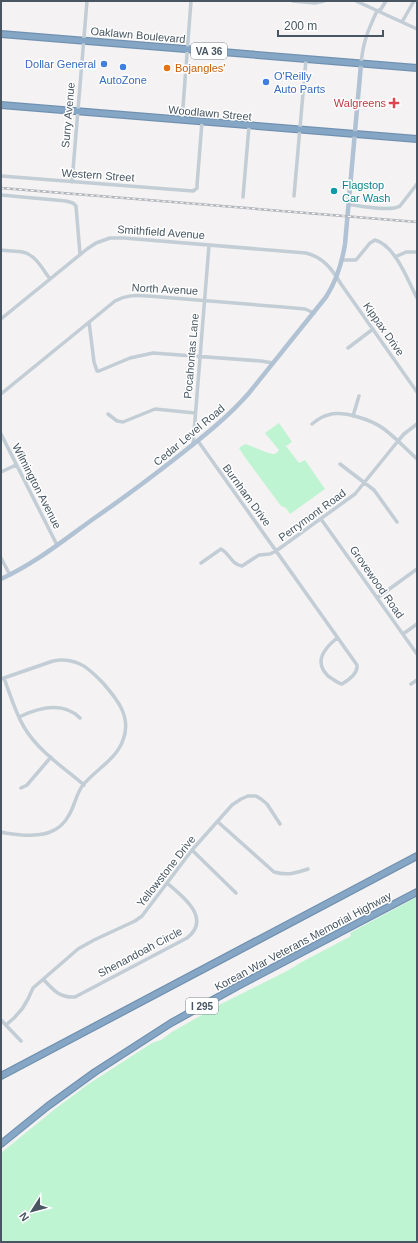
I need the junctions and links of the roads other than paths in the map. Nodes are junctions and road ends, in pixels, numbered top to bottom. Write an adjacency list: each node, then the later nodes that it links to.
1 (87, 1): 12 (street, Surry Avenue)
2 (191, 1): 13 (street)
3 (293, 1): 4 (street)
4 (324, 1)
5 (356, 1): 8 (street)
6 (386, 1): 8 (street)
7 (414, 1): 9 (street)
8 (377, 11): 9 (street); 15 (street)
9 (402, 22): 10 (street)
10 (417, 29)
11 (1, 34): 12 (highway, Oaklawn Boulevard / VA 36)
12 (84, 41): 13 (highway, Oaklawn Boulevard / VA 36); 18 (street, Surry Avenue)
13 (187, 49): 14 (highway, Oaklawn Boulevard / VA 36); 19 (street)
14 (306, 59): 15 (highway, Oaklawn Boulevard / VA 36); 22 (street)
15 (361, 64): 16 (highway, Oaklawn Boulevard / VA 36); 23 (main road, Cedar Level Road)
16 (417, 68)
17 (1, 105): 18 (highway, Woodlawn Street)
18 (78, 112): 19 (highway, Woodlawn Street); 26 (street, Surry Avenue)
19 (182, 120): 20 (highway, Woodlawn Street)
20 (202, 122): 21 (highway, Woodlawn Street); 26 (street, Western Street)
21 (249, 126): 22 (highway, Woodlawn Street); 30 (street)
22 (300, 130): 23 (highway, Woodlawn Street); 29 (street)
23 (355, 135): 24 (highway, Woodlawn Street); 31 (main road, Cedar Level Road)
24 (417, 140)
25 (1, 176): 26 (street, Western Street)
26 (72, 182)
27 (417, 184): 31 (street)
28 (1, 195): 35 (street)
29 (294, 196)
30 (243, 197)
31 (348, 204): 37 (main road, Cedar Level Road)
32 (209, 245): 35 (street, Smithfield Avenue); 38 (street, Smithfield Avenue); 41 (street, Pocahontas Lane)
33 (1, 250): 39 (street)
34 (417, 252): 36 (street)
35 (80, 254): 39 (street, Smithfield Avenue)
36 (395, 257): 37 (street); 40 (street)
37 (342, 260): 38 (main road, Cedar Level Road)
38 (337, 277): 42 (main road, Cedar Level Road); 45 (street, Kippax Drive)
39 (50, 279): 43 (street, Smithfield Avenue)
40 (417, 298)
41 (205, 301): 42 (street, North Avenue); 44 (street, North Avenue); 47 (street, Pocahontas Lane)
42 (314, 313): 48 (main road, Cedar Level Road)
43 (1, 319)
44 (89, 322): 47 (street); 50 (street, North Avenue)
45 (373, 329): 46 (street); 49 (street, Kippax Drive)
46 (348, 348)
47 (200, 356): 48 (street); 52 (street, Pocahontas Lane)
48 (273, 363): 58 (main road, Cedar Level Road)
49 (417, 392)
50 (1, 394)
51 (359, 396): 54 (street)
52 (195, 413): 53 (street); 60 (street, Pocahontas Lane)
53 (108, 414)
54 (353, 416): 55 (street); 59 (street)
55 (312, 424)
56 (417, 424): 59 (street, Perrymont Road)
57 (1, 434): 63 (street, Wilmington Avenue)
58 (198, 441): 60 (main road, Cedar Level Road); 69 (street, Burnham Drive)
59 (398, 441): 61 (street); 65 (street, Perrymont Road)
60 (193, 445): 68 (main road, Cedar Level Road)
61 (417, 459)
62 (340, 464): 65 (street)
63 (16, 465): 64 (street); 68 (street, Wilmington Avenue)
64 (1, 472)
65 (365, 482): 66 (street, Perrymont Road); 67 (street)
66 (321, 519): 69 (street, Perrymont Road); 75 (street, Grovewood Road)
67 (397, 522)
68 (57, 545): 73 (main road, Cedar Level Road)
69 (276, 551): 71 (street, Perrymont Road); 78 (street, Burnham Drive)
70 (1, 558): 73 (street)
71 (201, 563)
72 (417, 569): 75 (street)
73 (10, 575): 74 (main road, Cedar Level Road)
74 (1, 579)
75 (377, 598): 77 (street, Grovewood Road)
76 (417, 624): 77 (street)
77 (403, 634): 79 (street, Grovewood Road)
78 (337, 638): 78 (street, Burnham Drive)
79 (417, 654)
80 (2, 679): 83 (street); 86 (street)
81 (417, 680): 82 (street)
82 (411, 684)
83 (19, 717): 84 (street); 85 (street)
84 (80, 718)
85 (51, 757): 86 (street); 87 (street)
86 (84, 785): 90 (street)
87 (21, 788)
88 (218, 822): 89 (street, Yellowstone Drive); 91 (street, Yellowstone Drive); 93 (street)
89 (280, 824)
90 (1, 832)
91 (192, 850): 94 (street, Yellowstone Drive); 96 (street)
92 (417, 856): 101 (highway, Korean War Veterans Memorial Highway)
93 (308, 869)
94 (167, 883): 97 (street, Yellowstone Drive); 97 (street, Shenandoah Circle)
95 (417, 892): 102 (highway, Korean War Veterans Memorial Highway / I 295)
96 (236, 893)
97 (43, 979): 99 (street, Yellowstone Drive)
98 (1, 1020): 99 (street)
99 (6, 1025): 100 (street)
100 (21, 1041)
101 (1, 1076)
102 (1, 1144)

